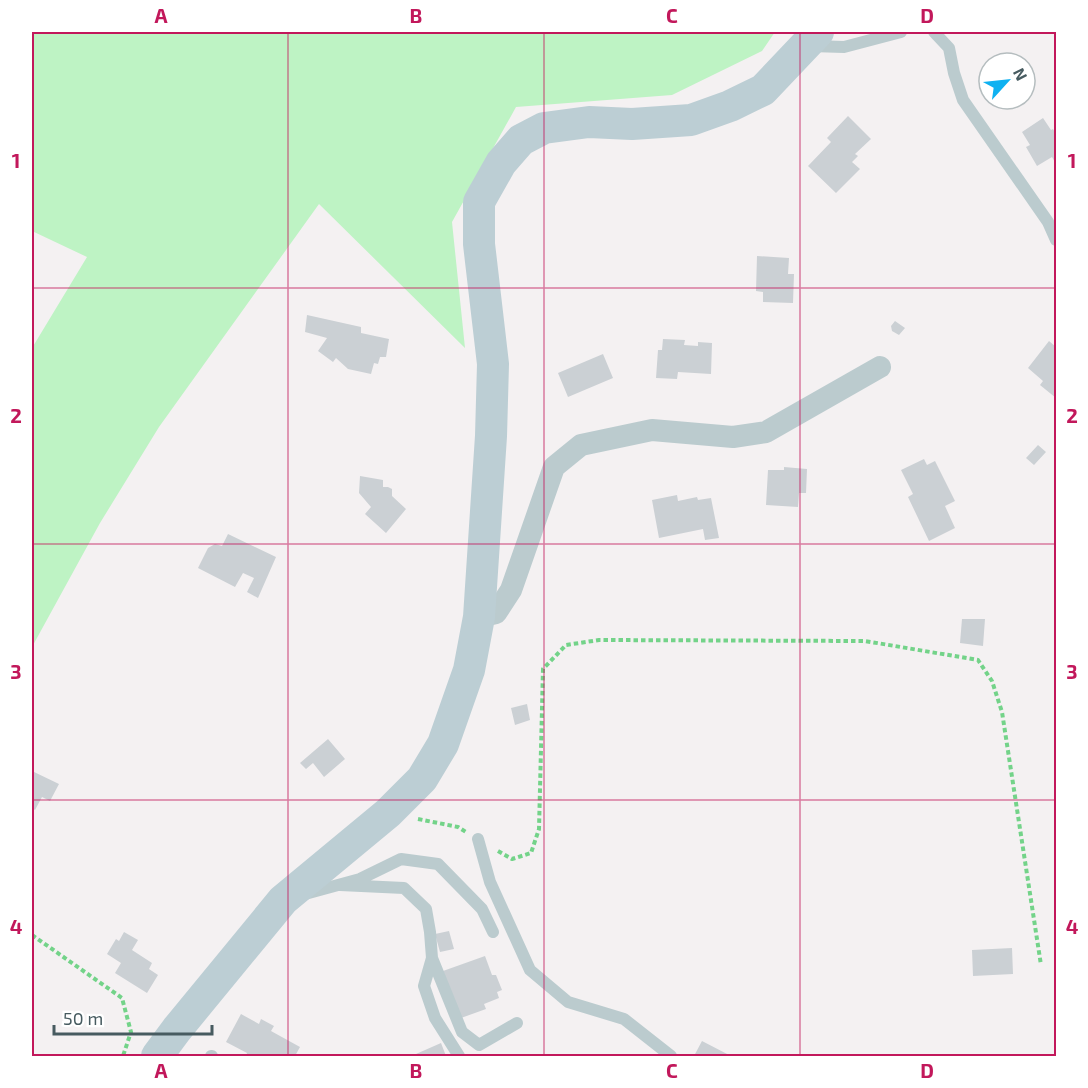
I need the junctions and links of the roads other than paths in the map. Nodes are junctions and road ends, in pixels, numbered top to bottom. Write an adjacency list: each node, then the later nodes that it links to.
1 (865, 32): 4 (lane)
2 (901, 32): 4 (lane)
3 (934, 32): 5 (lane)
4 (822, 42): 7 (street)
5 (1056, 240)
6 (880, 367): 7 (street)
7 (478, 617): 10 (street)
8 (478, 839): 16 (lane)
9 (340, 885): 10 (lane); 11 (lane); 12 (lane)
10 (283, 900): 14 (street)
11 (492, 932)
12 (432, 958): 13 (lane); 15 (lane)
13 (517, 1023)
14 (157, 1056)
15 (459, 1056)
16 (670, 1056)

